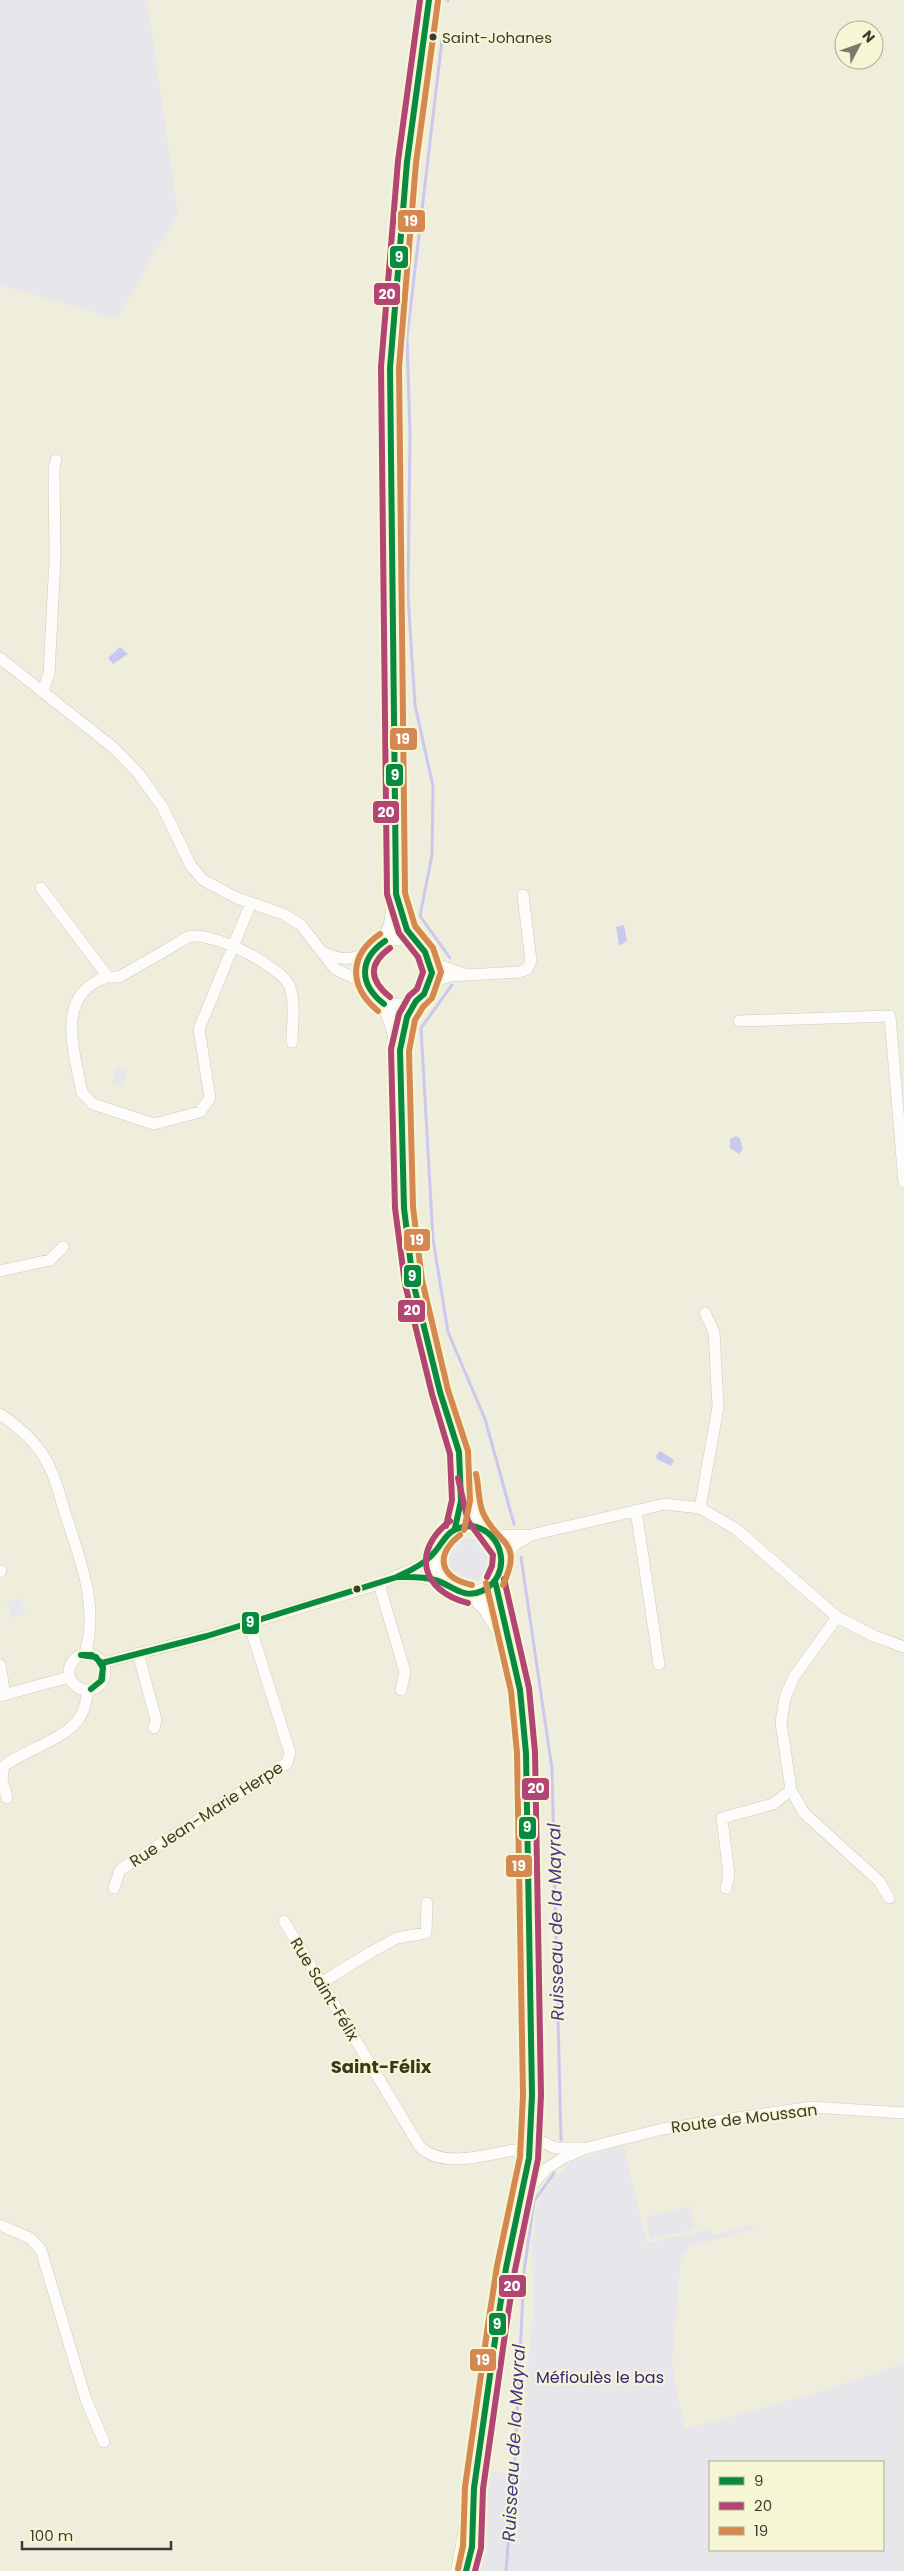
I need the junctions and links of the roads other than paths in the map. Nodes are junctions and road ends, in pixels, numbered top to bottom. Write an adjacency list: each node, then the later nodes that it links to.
1 (428, 0): 6 (main road)
2 (56, 460): 4 (street)
3 (0, 658): 4 (street)
4 (43, 690): 8 (street)
5 (41, 888): 16 (street)
6 (396, 894): 9 (main road); 10 (main road)
7 (523, 895): 15 (street)
8 (252, 903): 11 (street); 13 (street)
9 (385, 941): 10 (main road); 12 (main road)
10 (417, 944): 14 (main road)
11 (234, 947): 16 (street); 16 (street); 22 (street)
12 (371, 951): 13 (street); 17 (main road)
13 (324, 953): 17 (street)
14 (430, 962): 15 (street); 18 (main road)
15 (466, 974): 18 (street)
16 (108, 977)
17 (365, 982): 20 (main road)
18 (430, 982): 19 (main road)
19 (416, 1001): 20 (main road); 23 (main road)
20 (384, 1004): 23 (main road)
21 (739, 1021): 24 (street)
22 (292, 1042)
23 (400, 1050): 29 (main road)
24 (904, 1182)
25 (63, 1247): 26 (street)
26 (0, 1271)
27 (705, 1313): 30 (street)
28 (0, 1414): 47 (street)
29 (459, 1452): 32 (main road); 33 (main road)
30 (700, 1508): 31 (street); 42 (street)
31 (636, 1510): 34 (street); 49 (street)
32 (455, 1528): 33 (main road); 35 (main road)
33 (487, 1532): 34 (street); 36 (main road)
34 (531, 1535): 36 (street)
35 (434, 1553): 37 (street); 39 (main road)
36 (502, 1559): 38 (main road)
37 (397, 1577): 39 (street); 40 (street)
38 (495, 1581): 41 (main road); 46 (main road)
39 (441, 1582): 41 (main road)
40 (379, 1584): 43 (street); 53 (street)
41 (470, 1594): 46 (main road)
42 (837, 1617): 44 (street); 56 (street)
43 (249, 1623): 45 (street); 58 (street, Rue Jean-Marie Herpe)
44 (904, 1647)
45 (138, 1653): 48 (street); 55 (street)
46 (510, 1653): 64 (main road)
47 (85, 1654): 48 (street); 51 (street)
48 (102, 1663): 52 (street)
49 (658, 1664)
50 (0, 1665): 54 (street)
51 (69, 1677): 52 (street); 54 (street)
52 (88, 1690): 57 (street)
53 (401, 1690)
54 (2, 1696)
55 (154, 1728)
56 (791, 1790): 59 (street); 60 (street)
57 (7, 1798)
58 (114, 1888)
59 (726, 1888)
60 (889, 1898)
61 (427, 1903): 63 (street)
62 (284, 1920): 63 (street, Rue Saint-Félix)
63 (321, 1983): 68 (street, Rue Saint-Félix)
64 (531, 2029): 66 (main road); 68 (main road)
65 (904, 2113): 67 (street, Route de Moussan)
66 (530, 2136): 67 (street); 69 (main road)
67 (587, 2148): 69 (street)
68 (522, 2152): 71 (main road)
69 (521, 2197): 71 (main road)
70 (0, 2225): 72 (street)
71 (506, 2268): 73 (main road)
72 (104, 2442)
73 (474, 2488): 74 (main road); 75 (main road)
74 (458, 2571)
75 (466, 2571)

